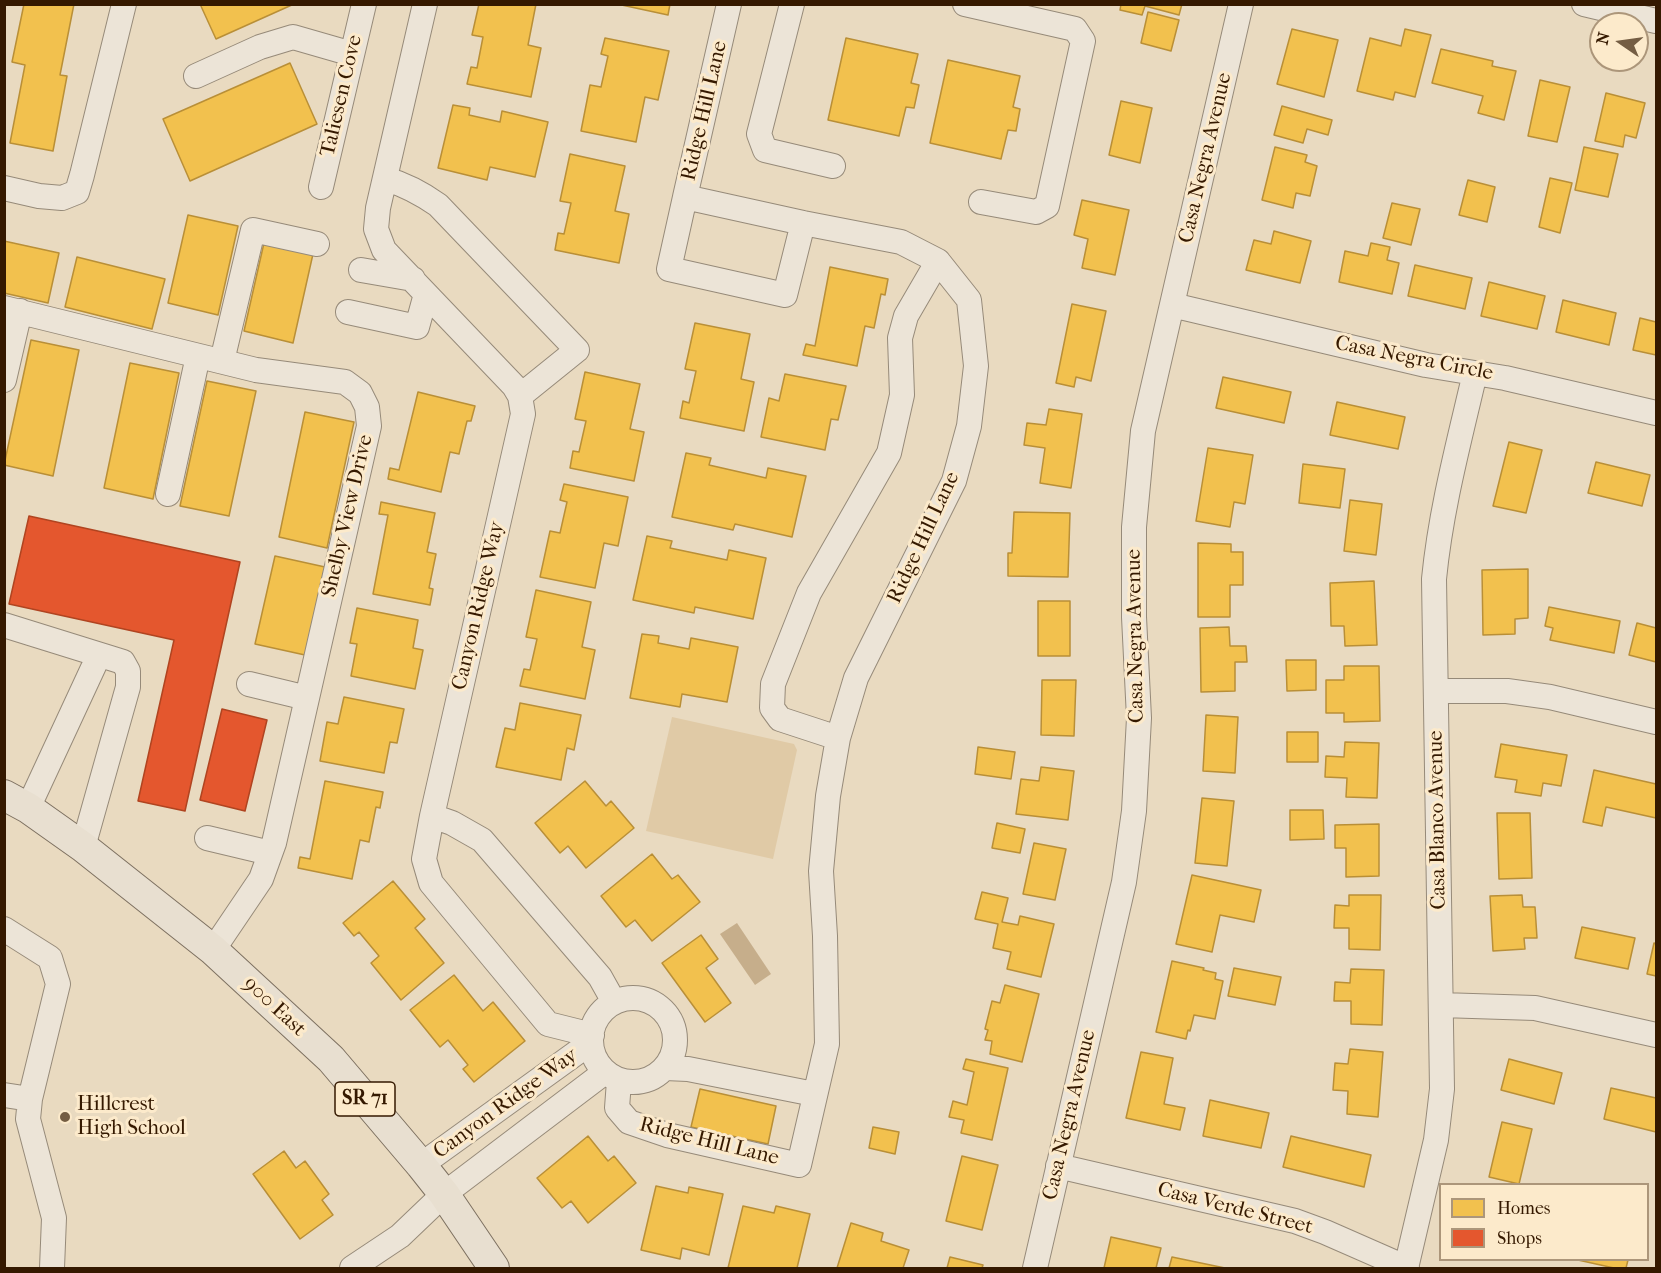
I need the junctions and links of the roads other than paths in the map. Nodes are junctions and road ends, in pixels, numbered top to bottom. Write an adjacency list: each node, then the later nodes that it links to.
1 (124, 4): 15 (street)
2 (363, 4): 10 (street, Taliesen Cove)
3 (424, 4): 13 (street)
4 (729, 4): 16 (street, Ridge Hill Lane)
5 (792, 4): 12 (street)
6 (965, 4): 17 (street)
7 (1241, 4): 23 (street, Casa Negra Avenue)
8 (1584, 4): 9 (street)
9 (1656, 21)
10 (352, 54): 11 (street); 14 (street, Taliesen Cove)
11 (196, 76)
12 (833, 166)
13 (386, 179): 22 (street); 30 (street)
14 (321, 187)
15 (4, 188)
16 (685, 197): 18 (street, Ridge Hill Lane); 18 (street)
17 (981, 202)
18 (803, 223): 20 (street, Ridge Hill Lane)
19 (317, 244): 27 (street)
20 (938, 261): 39 (street, Ridge Hill Lane); 39 (street)
21 (361, 270): 22 (street)
22 (420, 287): 25 (street); 30 (street)
23 (1172, 305): 28 (street, Casa Negra Circle); 57 (street, Casa Negra Avenue)
24 (12, 309): 26 (street, Shelby View Drive); 29 (street)
25 (348, 312)
26 (198, 356): 27 (street, Shelby View Drive); 32 (street)
27 (222, 361): 37 (street, Shelby View Drive)
28 (1475, 373): 31 (street, Casa Negra Circle); 36 (street, Casa Blanco Avenue)
29 (4, 380)
30 (520, 396): 41 (street, Canyon Ridge Way)
31 (1656, 413)
32 (168, 494)
33 (4, 625): 34 (street)
34 (99, 655): 40 (street); 43 (street)
35 (249, 684): 37 (street)
36 (1436, 691): 38 (street); 48 (street, Casa Blanco Avenue)
37 (307, 698): 44 (street, Shelby View Drive)
38 (1656, 722)
39 (838, 738): 53 (street, Ridge Hill Lane)
40 (16, 802): 43 (main road, 900 East / SR 71)
41 (432, 816): 47 (street); 50 (street, Canyon Ridge Way)
42 (207, 838): 44 (street)
43 (83, 847): 46 (main road, 900 East / SR 71)
44 (270, 853): 46 (street, Shelby View Drive)
45 (4, 928): 55 (street)
46 (213, 950): 56 (main road, 900 East / SR 71)
47 (614, 1002): 50 (street, Canyon Ridge Way); 51 (street)
48 (1441, 1005): 49 (street); 59 (street, Casa Blanco Avenue)
49 (1656, 1035)
50 (591, 1039): 52 (street, Canyon Ridge Way); 56 (street, Canyon Ridge Way)
51 (665, 1068): 52 (street); 53 (street)
52 (612, 1076): 53 (street, Ridge Hill Lane); 58 (street, Canyon Ridge Way)
53 (814, 1094)
54 (4, 1095): 55 (street)
55 (30, 1099): 60 (street)
56 (421, 1165): 58 (main road, 900 East / SR 71)
57 (1058, 1166): 59 (street, Casa Verde Street); 63 (street, Casa Negra Avenue)
58 (444, 1194): 61 (street, Canyon Ridge Way); 62 (main road, 900 East / SR 71)
59 (1407, 1268)
60 (52, 1269)
61 (351, 1269)
62 (494, 1269)
63 (1035, 1269)

